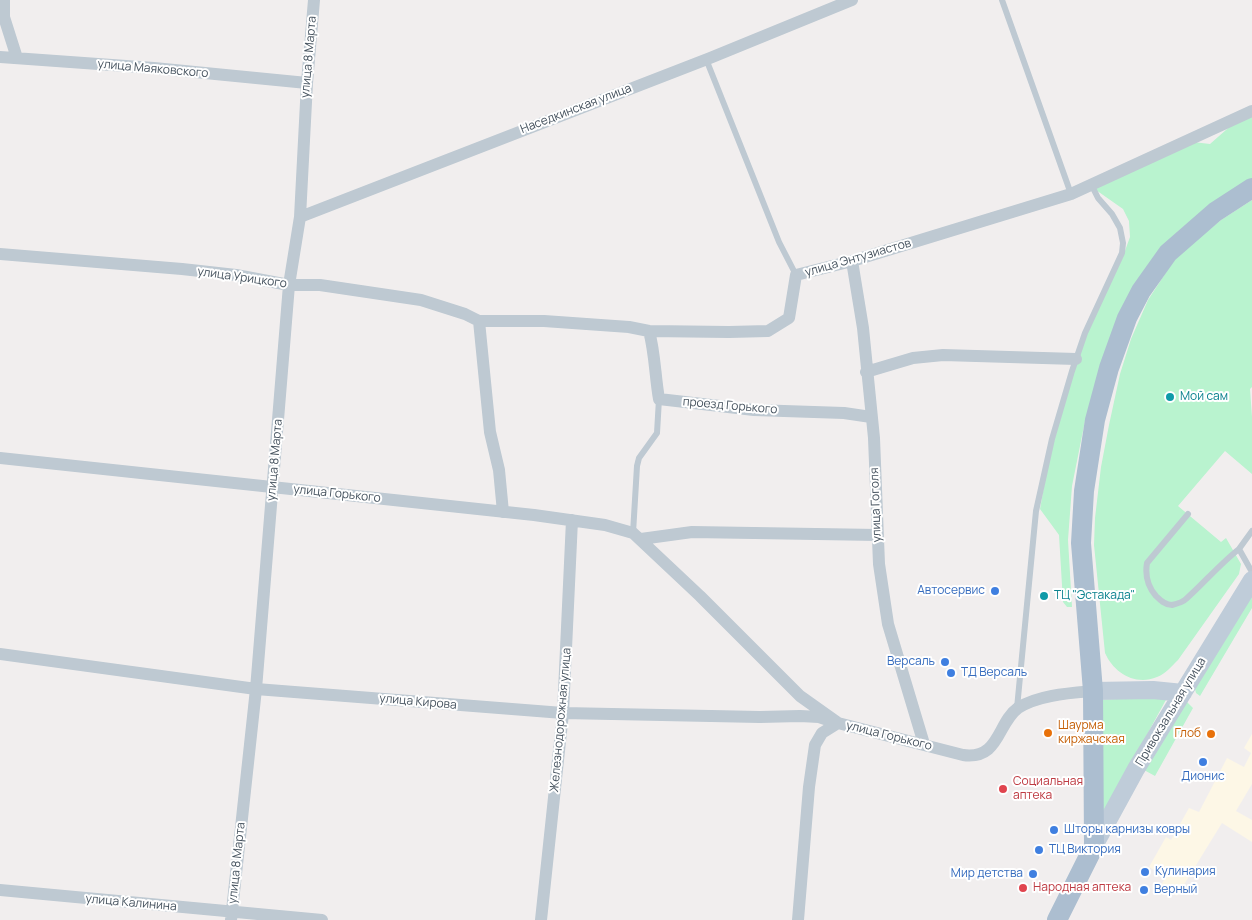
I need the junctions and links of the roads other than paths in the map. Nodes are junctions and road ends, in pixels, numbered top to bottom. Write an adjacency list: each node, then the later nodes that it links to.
1 (4, 0): 6 (street)
2 (314, 0): 8 (street, улица 8 Марта)
3 (852, 0): 7 (street, Наседкинская улица)
4 (1002, 0): 12 (lane)
5 (0, 57): 6 (street, улица Маяковского)
6 (17, 58): 8 (street, улица Маяковского)
7 (706, 59): 13 (street, Наседкинская улица); 16 (lane)
8 (307, 84): 13 (street, улица 8 Марта)
9 (1252, 111): 10 (street, улица Энтузиастов)
10 (1091, 184): 12 (street, улица Энтузиастов); 20 (lane)
11 (1252, 188): 37 (main road)
12 (1071, 194): 15 (street, улица Энтузиастов)
13 (300, 217): 17 (street, улица 8 Марта)
14 (0, 254): 17 (street, улица Урицкого)
15 (852, 262): 16 (street, улица Энтузиастов); 21 (street, улица Гоголя)
16 (796, 275): 19 (street, улица Энтузиастов)
17 (289, 285): 18 (street, улица Урицкого); 25 (street, улица 8 Марта)
18 (479, 321): 19 (street, улица Энтузиастов); 26 (street)
19 (649, 331): 22 (street)
20 (1076, 359): 21 (street); 39 (lane)
21 (866, 372): 23 (street, улица Гоголя)
22 (659, 399): 23 (street, проезд Горького); 31 (lane)
23 (871, 417): 30 (street, улица Гоголя)
24 (0, 458): 25 (street, улица Горького)
25 (272, 487): 26 (street, улица Горького); 36 (street, улица 8 Марта)
26 (503, 512): 28 (street, улица Горького)
27 (1188, 514): 32 (lane)
28 (572, 520): 31 (street, улица Горького); 40 (street, Железнодорожная улица)
29 (1252, 532): 32 (lane)
30 (878, 535): 31 (street, улица Горького); 42 (street, улица Гоголя)
31 (637, 536): 41 (street, улица Горького)
32 (1239, 548): 33 (lane)
33 (1252, 572)
34 (1252, 580): 38 (street, Привокзальная улица)
35 (0, 654): 36 (street, улица Кирова)
36 (256, 689): 40 (street, улица Кирова); 45 (street, улица 8 Марта)
37 (1093, 691): 38 (street); 39 (street); 43 (main road)
38 (1183, 693): 43 (street, Привокзальная улица)
39 (1017, 709): 42 (street, улица Горького)
40 (564, 713): 41 (street, улица Кирова); 48 (street, Железнодорожная улица)
41 (838, 723): 42 (street, улица Горького); 49 (street)
42 (924, 744)
43 (1094, 846): 46 (main road)
44 (0, 890): 45 (street, улица Калинина)
45 (232, 916): 47 (street, улица Калинина)
46 (1060, 917)
47 (322, 920)
48 (541, 920)
49 (798, 920)

